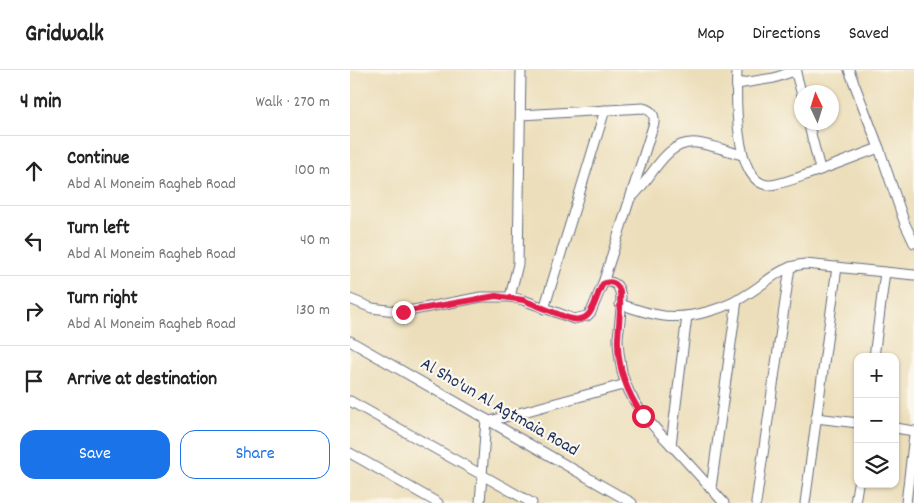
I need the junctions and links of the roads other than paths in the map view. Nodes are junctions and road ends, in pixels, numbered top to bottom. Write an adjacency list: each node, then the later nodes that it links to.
1 (521, 70): 8 (street)
2 (737, 70): 5 (street)
3 (796, 70): 5 (street); 6 (street)
4 (849, 70): 10 (street)
5 (737, 84): 11 (street)
6 (800, 85)
7 (605, 110): 8 (street); 13 (street); 24 (street)
8 (520, 114): 20 (street)
9 (810, 130): 12 (street)
10 (879, 148): 12 (street); 14 (street)
11 (742, 155): 12 (street); 13 (street)
12 (820, 169)
13 (630, 199): 19 (street)
14 (914, 243)
15 (790, 267): 16 (street); 22 (street); 46 (street)
16 (837, 267): 17 (street); 30 (street)
17 (885, 272): 18 (street); 27 (street)
18 (914, 275)
19 (603, 284): 23 (street); 24 (street)
20 (510, 297): 21 (street); 24 (street)
21 (350, 299)
22 (737, 300): 25 (street); 39 (street)
23 (620, 304): 25 (street); 28 (street)
24 (544, 308)
25 (687, 316): 36 (street)
26 (350, 341): 31 (street, Al Sho'un Al Agtmaia Road)
27 (875, 353)
28 (626, 384): 31 (street); 36 (street)
29 (350, 401): 38 (street)
30 (816, 418): 32 (street); 47 (street)
31 (488, 420): 38 (street); 44 (street, Al Sho'un Al Agtmaia Road)
32 (854, 423)
33 (899, 429): 34 (street)
34 (914, 431)
35 (914, 435): 49 (street)
36 (671, 445): 39 (street)
37 (350, 453): 41 (street)
38 (482, 475): 42 (street); 43 (street)
39 (711, 488): 45 (street)
40 (857, 488): 48 (street)
41 (438, 503)
42 (480, 503)
43 (532, 503)
44 (632, 503)
45 (724, 503)
46 (756, 503)
47 (805, 503)
48 (855, 503)
49 (906, 503)

